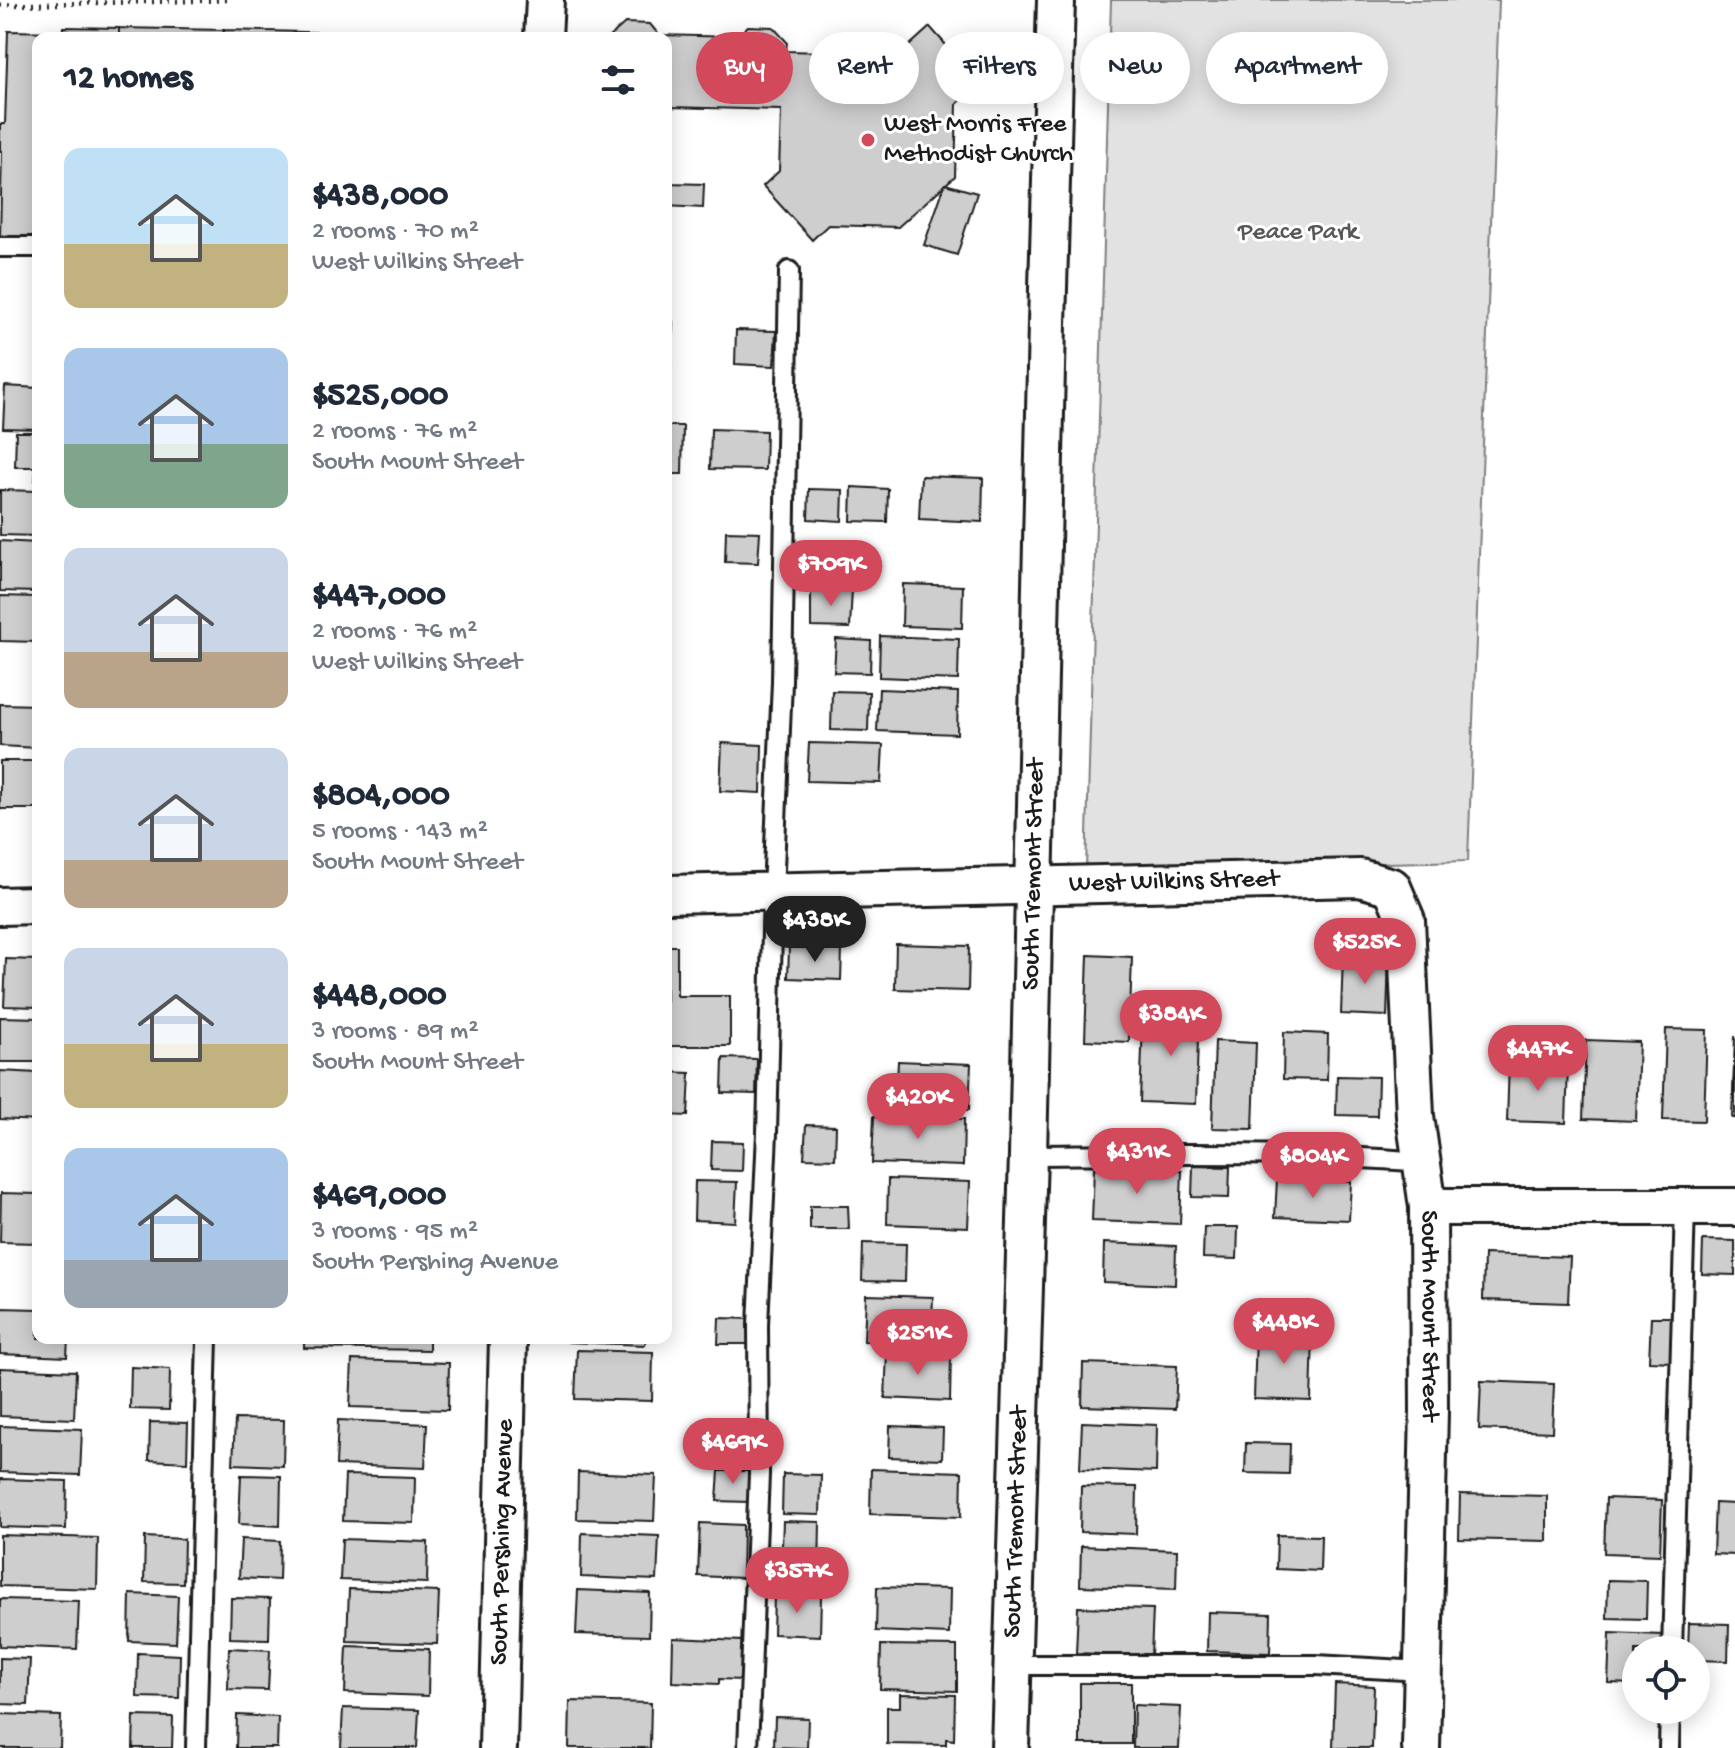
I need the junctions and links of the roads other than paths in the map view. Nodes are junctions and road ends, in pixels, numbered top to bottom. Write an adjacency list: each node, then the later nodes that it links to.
1 (545, 0): 3 (street)
2 (1056, 0): 7 (street, South Tremont Street)
3 (543, 32)
4 (0, 247): 5 (lane)
5 (32, 247)
6 (789, 271): 9 (lane)
7 (1034, 885): 8 (street, West Wilkins Street); 9 (street, West Wilkins Street); 13 (street, South Tremont Street)
8 (1392, 887): 14 (street, South Mount Street)
9 (773, 892): 10 (street, West Wilkins Street); 26 (lane)
10 (672, 894)
11 (32, 905): 12 (street)
12 (0, 906)
13 (1028, 1155): 14 (lane); 21 (street, South Tremont Street)
14 (1422, 1162): 15 (street, South Mount Street)
15 (1428, 1207): 16 (street); 22 (street, South Mount Street)
16 (1685, 1207): 17 (street); 20 (lane)
17 (1735, 1207)
18 (207, 1344): 24 (lane)
19 (508, 1344): 25 (street, South Pershing Avenue)
20 (1672, 1636)
21 (1012, 1665): 22 (lane); 27 (street, South Tremont Street)
22 (1423, 1671): 28 (street, South Mount Street)
23 (1670, 1724): 29 (lane)
24 (196, 1748)
25 (498, 1748)
26 (748, 1748)
27 (1010, 1748)
28 (1421, 1748)
29 (1669, 1748)

